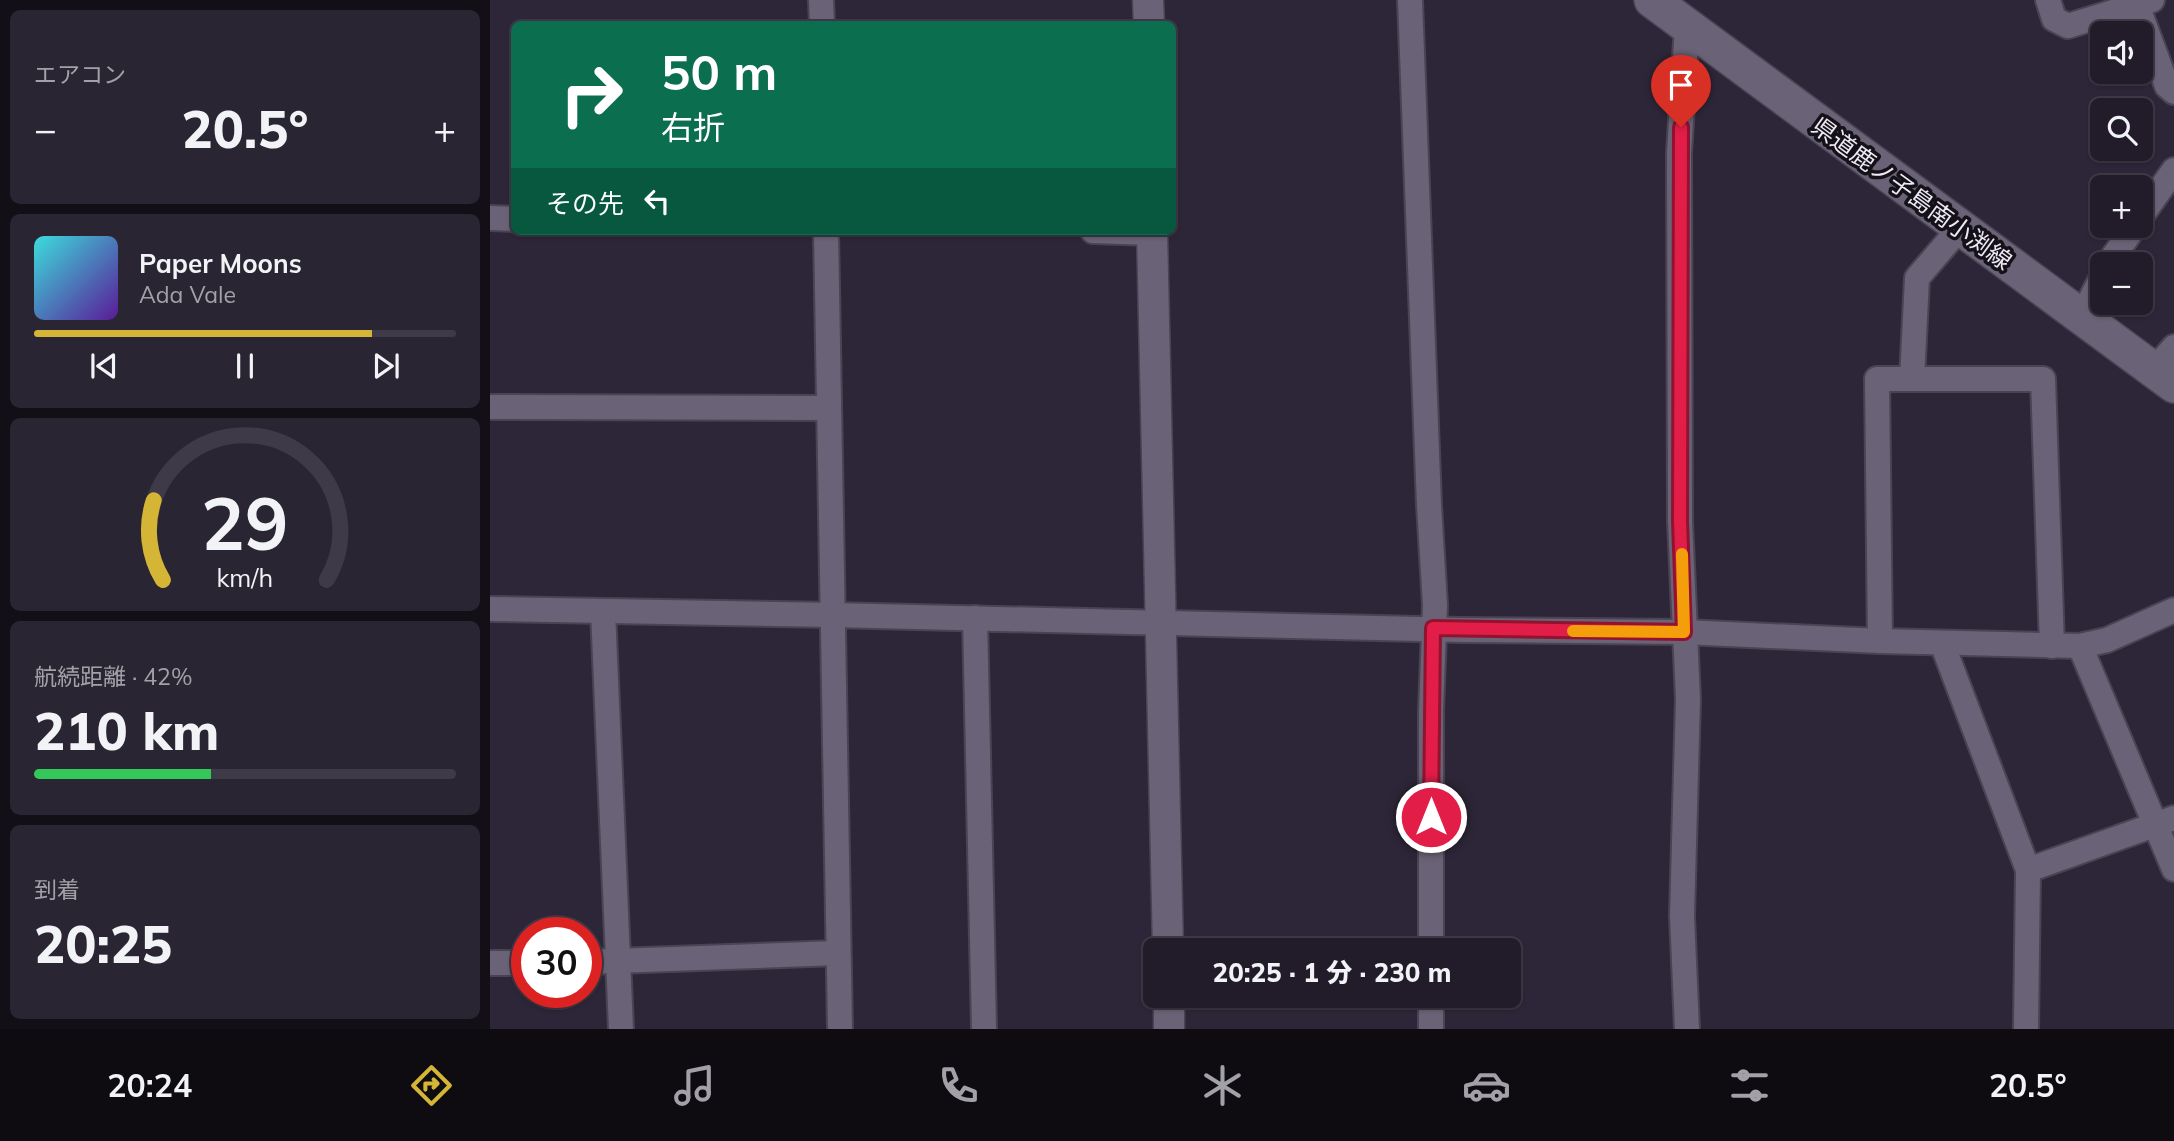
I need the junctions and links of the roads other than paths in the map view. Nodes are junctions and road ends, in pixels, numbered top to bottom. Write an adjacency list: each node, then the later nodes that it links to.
1 (821, 0): 7 (street)
2 (1149, 0): 8 (street)
3 (1410, 0): 30 (street)
4 (1652, 0): 9 (main road, 県道鹿ノ子島南小渕線)
5 (2048, 0): 6 (street)
6 (2144, 3): 10 (street)
7 (822, 21)
8 (1149, 21)
9 (1687, 26): 15 (main road, 県道鹿ノ子島南小渕線); 31 (street)
10 (2174, 92)
11 (2174, 170): 12 (street)
12 (2153, 200)
13 (490, 218): 14 (street)
14 (511, 219)
15 (1959, 229): 19 (main road, 県道鹿ノ子島南小渕線); 21 (street)
16 (826, 235): 23 (street)
17 (1152, 235): 29 (street)
18 (2090, 300): 19 (street)
19 (2081, 317): 20 (main road, 県道鹿ノ子島南小渕線)
20 (2167, 367)
21 (1912, 379): 32 (street); 34 (street)
22 (490, 407): 23 (street)
23 (829, 408): 27 (street)
24 (490, 609): 26 (street)
25 (2174, 610): 35 (street)
26 (603, 611): 27 (street); 43 (street)
27 (833, 615): 28 (street); 41 (street)
28 (975, 618): 29 (street); 50 (street)
29 (1160, 624): 30 (street); 39 (street)
30 (1433, 628): 31 (street); 40 (street)
31 (1684, 632): 32 (street); 53 (street)
32 (1880, 641): 33 (street)
33 (1942, 643): 34 (street); 38 (street)
34 (2052, 646): 35 (street)
35 (2080, 646): 36 (street)
36 (2164, 821): 37 (street); 38 (street)
37 (2174, 869)
38 (2028, 870): 54 (street)
39 (1168, 938)
40 (1431, 938)
41 (838, 953): 43 (street); 49 (street)
42 (602, 962): 43 (street)
43 (618, 962): 48 (street)
44 (511, 963): 45 (street)
45 (490, 964)
46 (1168, 1008): 51 (street)
47 (1431, 1008): 52 (street)
48 (621, 1029)
49 (839, 1029)
50 (984, 1029)
51 (1169, 1029)
52 (1432, 1029)
53 (1687, 1029)
54 (2026, 1029)

